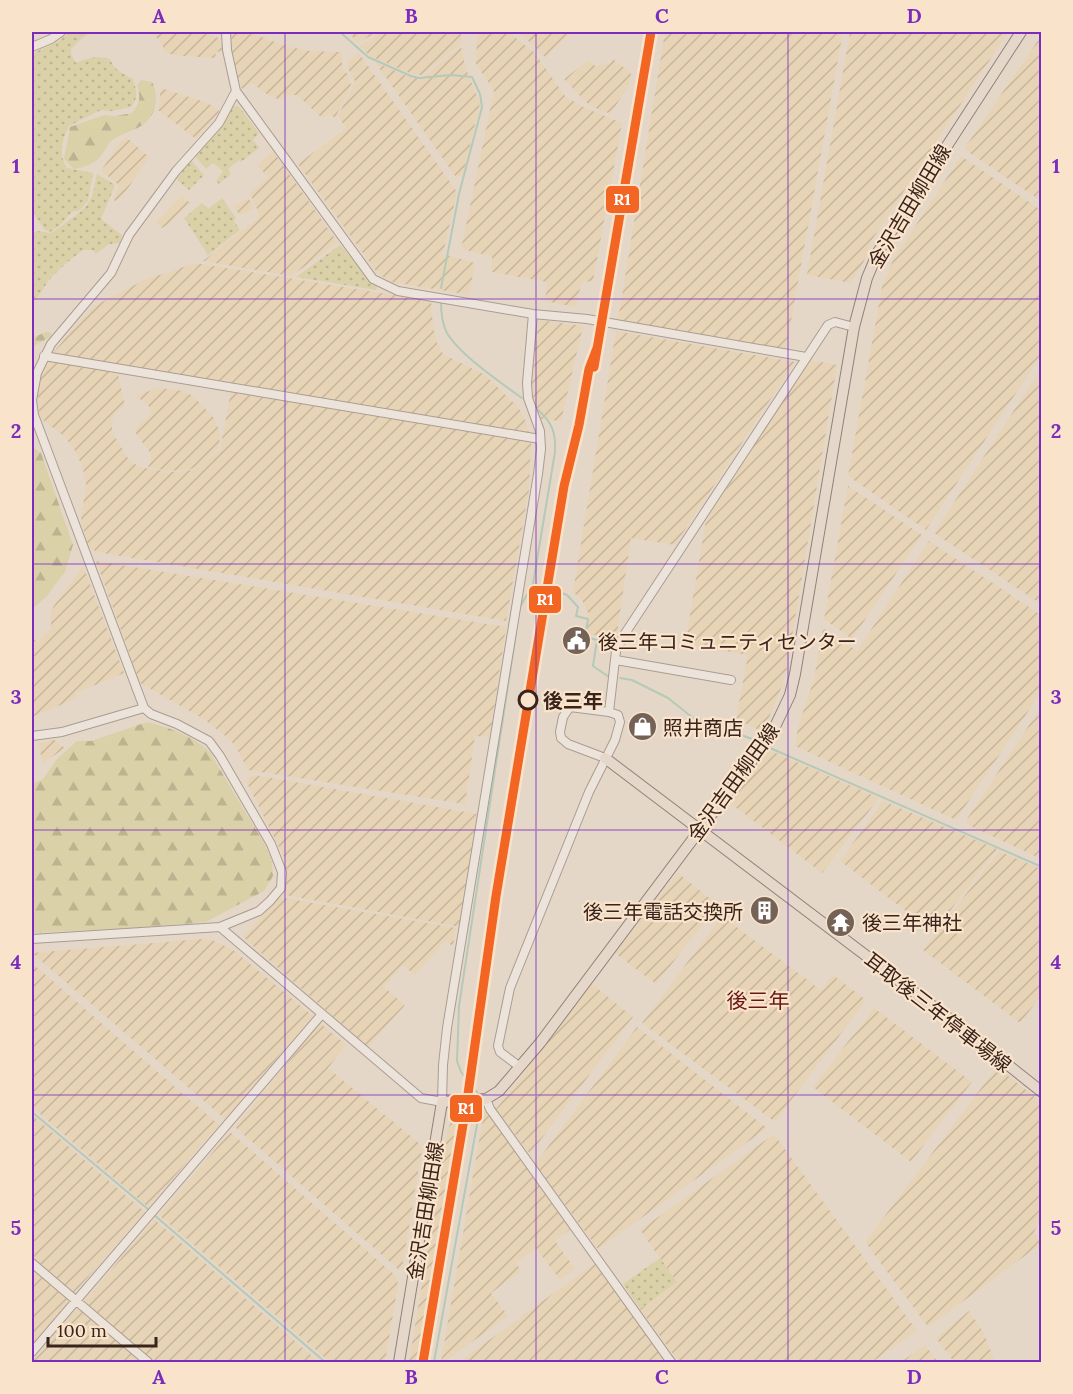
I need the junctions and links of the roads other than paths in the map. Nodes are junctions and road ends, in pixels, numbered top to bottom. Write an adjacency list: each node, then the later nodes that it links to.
1 (61, 32): 5 (street)
2 (216, 32): 4 (street)
3 (1021, 32): 8 (main road, 金沢吉田柳田線)
4 (226, 34): 6 (street)
5 (32, 47)
6 (236, 91): 7 (street); 9 (street)
7 (533, 314): 10 (street); 12 (street)
8 (854, 327): 10 (street); 20 (main road, 金沢吉田柳田線)
9 (44, 356): 12 (street); 13 (street)
10 (806, 357): 14 (street)
11 (32, 437): 13 (street)
12 (540, 439): 27 (street)
13 (44, 440): 16 (street)
14 (616, 660): 15 (street); 17 (street)
15 (731, 680)
16 (144, 708): 18 (street); 21 (street)
17 (609, 712): 19 (street); 19 (street)
18 (32, 736)
19 (605, 758): 20 (main road, 耳取後三年停車場線); 24 (street)
20 (700, 830): 24 (main road, 金沢吉田柳田線); 25 (main road, 耳取後三年停車場線)
21 (220, 927): 22 (street); 23 (street)
22 (32, 939)
23 (322, 1014): 27 (street); 29 (street)
24 (519, 1067): 26 (main road, 金沢吉田柳田線)
25 (1041, 1092)
26 (486, 1099): 27 (main road); 33 (street)
27 (442, 1102): 32 (main road, 金沢吉田柳田線)
28 (32, 1263): 29 (street)
29 (76, 1301): 30 (street); 31 (street)
30 (32, 1352)
31 (148, 1362)
32 (399, 1362)
33 (671, 1362)

